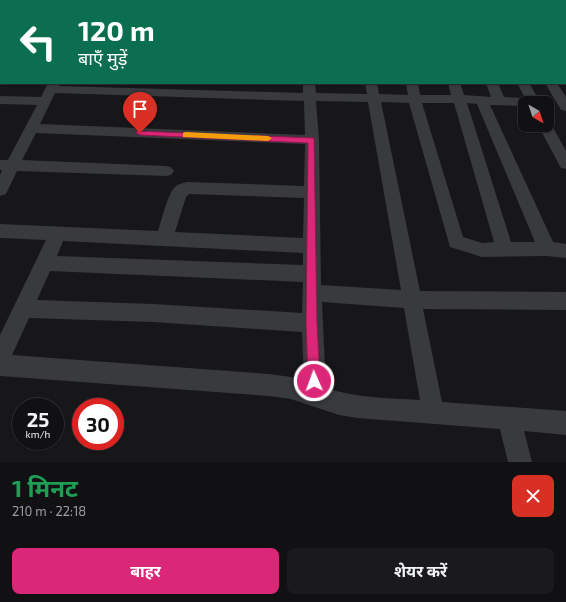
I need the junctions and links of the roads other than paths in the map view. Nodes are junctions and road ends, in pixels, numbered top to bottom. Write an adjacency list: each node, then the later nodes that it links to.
1 (412, 84): 12 (street)
2 (454, 84): 10 (street)
3 (492, 84): 14 (street)
4 (524, 84): 9 (street)
5 (552, 84): 17 (street)
6 (309, 90): 7 (street); 8 (street); 20 (street)
7 (50, 91): 11 (street); 18 (street)
8 (371, 91): 12 (street); 35 (street)
9 (531, 96)
10 (458, 99): 12 (street); 13 (street); 29 (street)
11 (0, 100)
12 (415, 100): 31 (street)
13 (482, 100): 14 (street); 31 (street)
14 (499, 101): 15 (street)
15 (518, 102)
16 (554, 104): 17 (street)
17 (565, 105)
18 (31, 128): 20 (street); 22 (street)
19 (549, 132): 21 (street)
20 (312, 140): 25 (street)
21 (566, 164)
22 (6, 165): 23 (street); 24 (street)
23 (166, 171)
24 (0, 190)
25 (311, 192): 28 (street); 30 (street)
26 (0, 231): 27 (street)
27 (58, 234): 28 (street); 33 (street)
28 (164, 239): 30 (street)
29 (503, 244)
30 (311, 246): 34 (street)
31 (547, 249): 32 (street)
32 (566, 251)
33 (46, 263): 34 (street); 37 (street)
34 (312, 283): 35 (street); 38 (street)
35 (411, 300): 36 (street); 42 (street)
36 (566, 301)
37 (23, 309): 38 (street); 39 (street)
38 (312, 323): 41 (street)
39 (0, 358)
40 (0, 365): 41 (street)
41 (315, 395): 42 (street)
42 (433, 412): 43 (street)
43 (508, 418): 44 (street); 45 (street)
44 (566, 423)
45 (520, 462)

